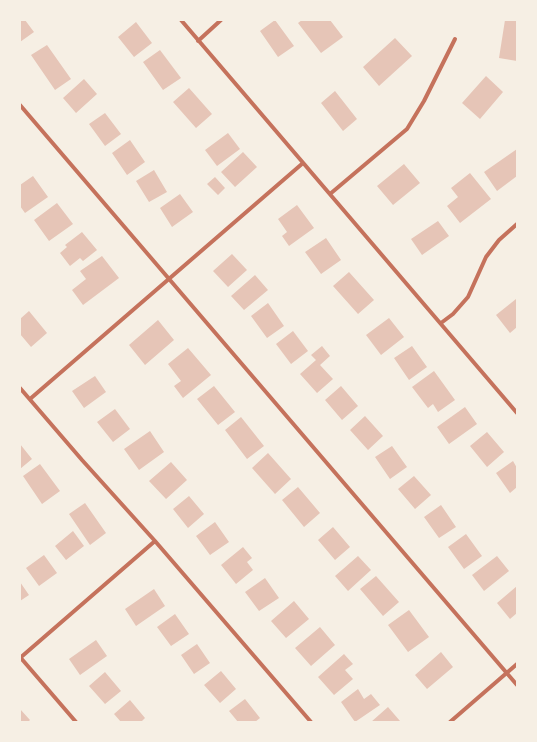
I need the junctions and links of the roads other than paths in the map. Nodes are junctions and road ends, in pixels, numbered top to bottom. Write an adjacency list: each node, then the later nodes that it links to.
1 (180, 20): 4 (street)
2 (222, 20): 4 (street)
3 (455, 39): 7 (street)
4 (198, 40): 6 (street)
5 (20, 105): 9 (street)
6 (303, 163): 7 (street); 9 (street)
7 (330, 194): 10 (street)
8 (517, 224): 10 (street)
9 (169, 278): 12 (street); 17 (street)
10 (441, 323): 13 (street)
11 (20, 388): 12 (street)
12 (30, 399): 14 (street)
13 (517, 413)
14 (155, 541): 15 (street); 20 (street)
15 (20, 658): 19 (street)
16 (517, 664): 17 (street)
17 (507, 673): 18 (street); 21 (street)
18 (517, 684)
19 (76, 722)
20 (311, 722)
21 (450, 722)

